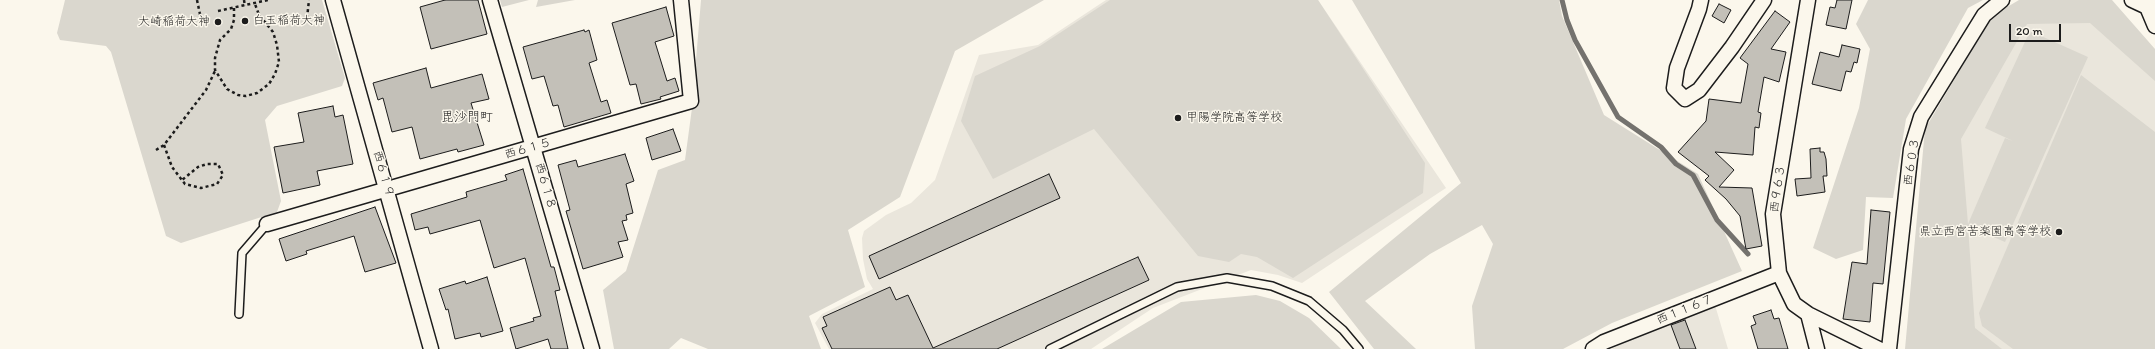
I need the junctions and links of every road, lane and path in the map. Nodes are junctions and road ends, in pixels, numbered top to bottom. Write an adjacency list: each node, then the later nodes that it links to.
1 (197, 0): 19 (path)
2 (244, 0): 14 (path)
3 (268, 0): 13 (path)
4 (309, 0): 18 (path)
5 (333, 0): 26 (street, 西６１９)
6 (490, 0): 23 (street, 西６１８)
7 (681, 0): 23 (street, 西６１５)
8 (1701, 0): 9 (street)
9 (1764, 0)
10 (1808, 0): 28 (street, 西９６３)
11 (2002, 0): 38 (street, 西６０３)
12 (2132, 0): 15 (street)
13 (255, 4): 14 (path); 21 (path)
14 (245, 6): 16 (path)
15 (2151, 7): 20 (street)
16 (234, 8): 17 (path); 21 (path)
17 (218, 11)
18 (307, 18)
19 (201, 19)
20 (2155, 26)
21 (215, 70): 22 (path)
22 (164, 145): 24 (path); 25 (path)
23 (534, 148): 26 (street, 西６１５); 32 (street, 西６１８)
24 (156, 150)
25 (182, 180): 25 (path)
26 (387, 189): 27 (street, 西６１５); 31 (street, 西６１９)
27 (267, 224): 29 (lane)
28 (1779, 273): 30 (street, 西９６３); 35 (street, 西１１６７)
29 (239, 314)
30 (1808, 314): 36 (street); 37 (street, 西９６３)
31 (431, 349)
32 (592, 349)
33 (1050, 349): 34 (lane)
34 (1359, 349)
35 (1593, 349)
36 (1817, 349)
37 (1879, 349)
38 (1889, 349)

